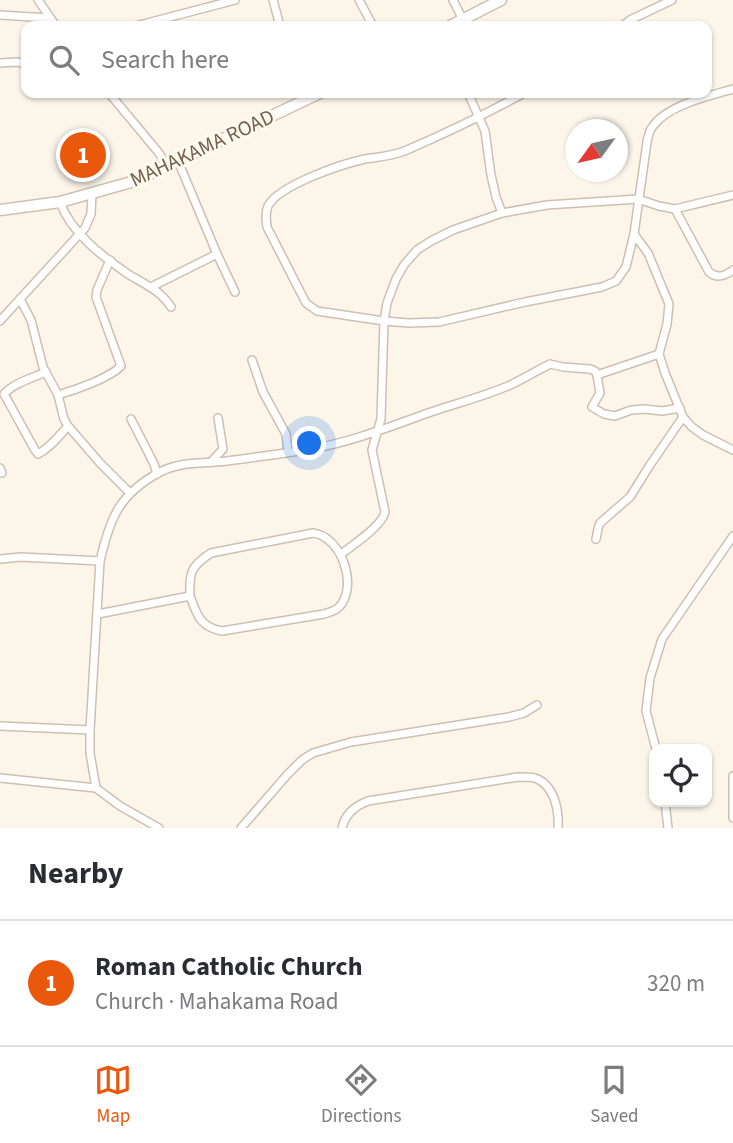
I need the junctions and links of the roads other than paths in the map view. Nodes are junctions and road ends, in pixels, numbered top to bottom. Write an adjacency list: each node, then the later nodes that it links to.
1 (38, 0): 10 (street)
2 (235, 0): 9 (street)
3 (273, 0): 14 (street)
4 (359, 0): 15 (street)
5 (453, 0): 16 (street)
6 (501, 0): 17 (street)
7 (672, 0): 18 (street)
8 (0, 15): 10 (street)
9 (175, 16): 12 (street); 13 (street)
10 (50, 18): 11 (street)
11 (52, 21)
12 (156, 21)
13 (176, 21)
14 (279, 21)
15 (370, 21)
16 (459, 21)
17 (464, 21)
18 (629, 21)
19 (0, 63): 20 (street)
20 (21, 63)
21 (733, 89): 22 (street)
22 (712, 96)
23 (113, 98): 30 (street)
24 (299, 98): 29 (street, MAHAKAMA ROAD)
25 (470, 98): 28 (street)
26 (514, 98): 28 (street)
27 (704, 98): 33 (street)
28 (479, 116): 37 (street); 48 (street)
29 (178, 161): 30 (street, MAHAKAMA ROAD); 40 (street)
30 (166, 166): 31 (street, MAHAKAMA ROAD)
31 (92, 194): 34 (street, MAHAKAMA ROAD); 38 (street)
32 (733, 195): 35 (street)
33 (638, 199): 35 (street); 37 (street); 39 (street)
34 (60, 202): 36 (street, MAHAKAMA ROAD); 38 (street)
35 (675, 209): 42 (street)
36 (0, 210)
37 (502, 213): 48 (street)
38 (79, 234): 41 (street); 45 (street)
39 (634, 234): 48 (street); 49 (street)
40 (217, 254): 43 (street); 44 (street)
41 (110, 260): 43 (street); 53 (street)
42 (733, 270)
43 (151, 287): 46 (street)
44 (235, 292)
45 (20, 299): 47 (street); 51 (street)
46 (171, 307)
47 (0, 321)
48 (384, 321): 59 (street)
49 (659, 354): 52 (street); 54 (street)
50 (251, 360): 61 (street)
51 (46, 372): 53 (street); 58 (street)
52 (597, 375): 54 (street); 59 (street)
53 (58, 395): 58 (street)
54 (680, 408): 55 (street)
55 (683, 416): 60 (street); 66 (street)
56 (219, 418): 62 (street)
57 (131, 419): 63 (street)
58 (68, 426): 64 (street)
59 (377, 432): 61 (street); 67 (street)
60 (733, 450)
61 (289, 452): 62 (street)
62 (211, 462): 63 (street)
63 (157, 474): 64 (street)
64 (130, 493): 69 (street)
65 (733, 536): 75 (street)
66 (596, 539)
67 (341, 554): 70 (street); 70 (street)
68 (0, 559): 69 (street)
69 (100, 561): 71 (street)
70 (190, 596): 71 (street)
71 (98, 614): 74 (street)
72 (537, 705): 82 (street)
73 (0, 726): 74 (street)
74 (90, 730): 78 (street)
75 (655, 744)
76 (733, 776): 80 (street)
77 (0, 778): 78 (street)
78 (96, 788): 81 (street)
79 (666, 807): 85 (street)
80 (733, 820): 86 (street)
81 (159, 828)
82 (241, 828)
83 (342, 828): 84 (street)
84 (558, 828)
85 (668, 828)
86 (730, 828)

